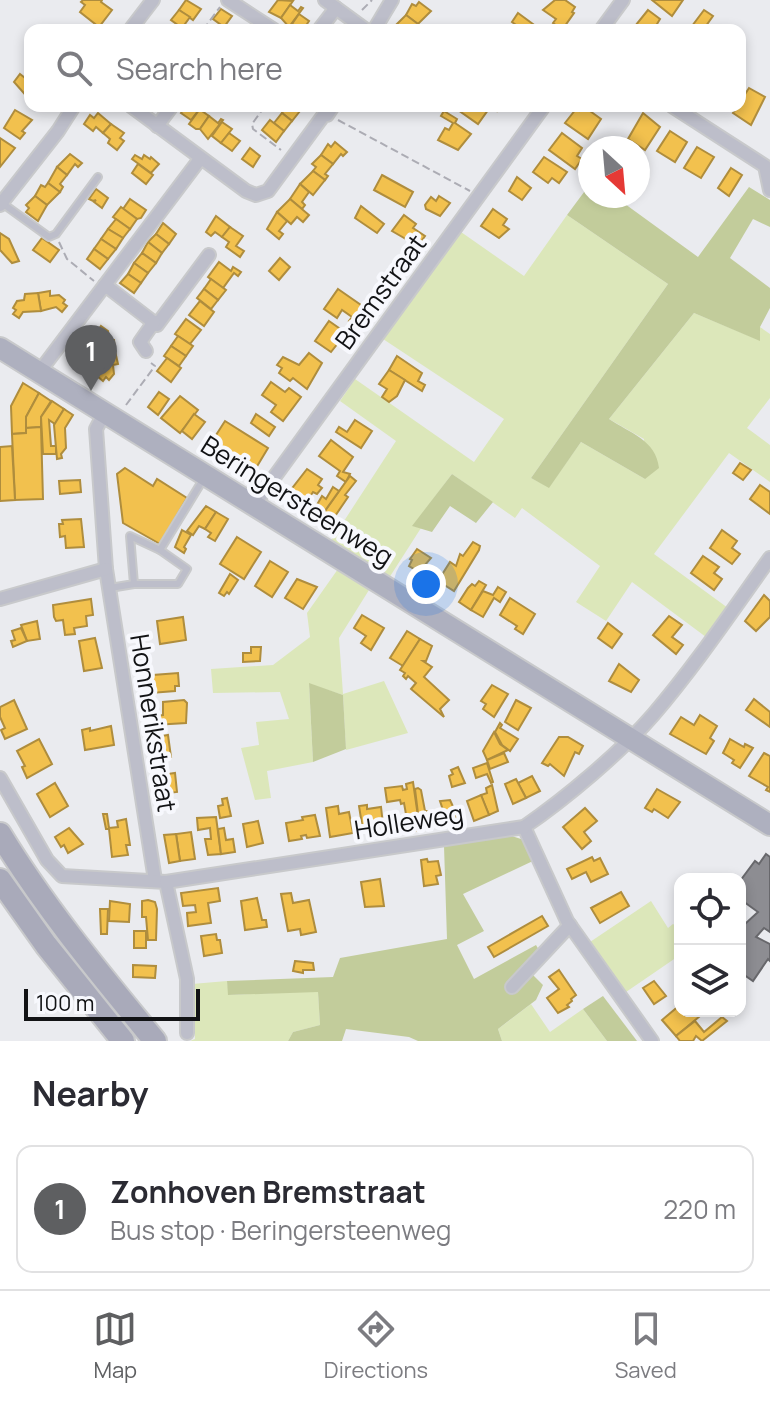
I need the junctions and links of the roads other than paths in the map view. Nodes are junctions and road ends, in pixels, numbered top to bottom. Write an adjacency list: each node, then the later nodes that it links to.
1 (153, 0): 6 (street)
2 (227, 0): 7 (street)
3 (392, 0): 10 (street)
4 (623, 0): 11 (street)
5 (336, 8): 8 (street); 9 (street)
6 (135, 24)
7 (265, 24)
8 (324, 24)
9 (358, 24)
10 (378, 24)
11 (605, 24)
12 (71, 112): 22 (street)
13 (139, 112): 18 (street)
14 (168, 112): 18 (street)
15 (326, 112): 19 (street)
16 (540, 112): 31 (street, Bremstraat)
17 (681, 112): 21 (street)
18 (157, 126): 19 (street)
19 (200, 159): 24 (street)
20 (98, 177): 22 (lane)
21 (770, 190)
22 (1, 204)
23 (209, 255): 25 (street)
24 (104, 286): 25 (street); 28 (street)
25 (154, 322): 27 (street)
26 (0, 348): 28 (main road, Beringersteenweg)
27 (146, 351)
28 (40, 371): 29 (main road, Beringersteenweg)
29 (111, 416): 30 (main road, Beringersteenweg); 34 (street, Honnerikstraat)
30 (206, 475): 31 (main road, Beringersteenweg); 32 (lane)
31 (254, 505): 38 (main road, Beringersteenweg)
32 (160, 550): 35 (lane); 35 (lane)
33 (768, 565): 38 (street, Holleweg)
34 (106, 569): 36 (street, Honnerikstraat); 37 (street)
35 (134, 584): 36 (lane)
36 (109, 588): 44 (street, Honnerikstraat)
37 (0, 599)
38 (630, 740): 40 (main road, Beringersteenweg); 41 (street, Holleweg)
39 (0, 778): 44 (street, Holleweg)
40 (770, 825)
41 (524, 827): 44 (street, Holleweg); 45 (street)
42 (0, 834): 49 (highway)
43 (0, 880): 48 (highway)
44 (160, 881): 47 (street, Honnerikstraat)
45 (570, 925): 46 (street); 50 (street)
46 (512, 987)
47 (187, 1033)
48 (123, 1041)
49 (155, 1041)
50 (652, 1041)

